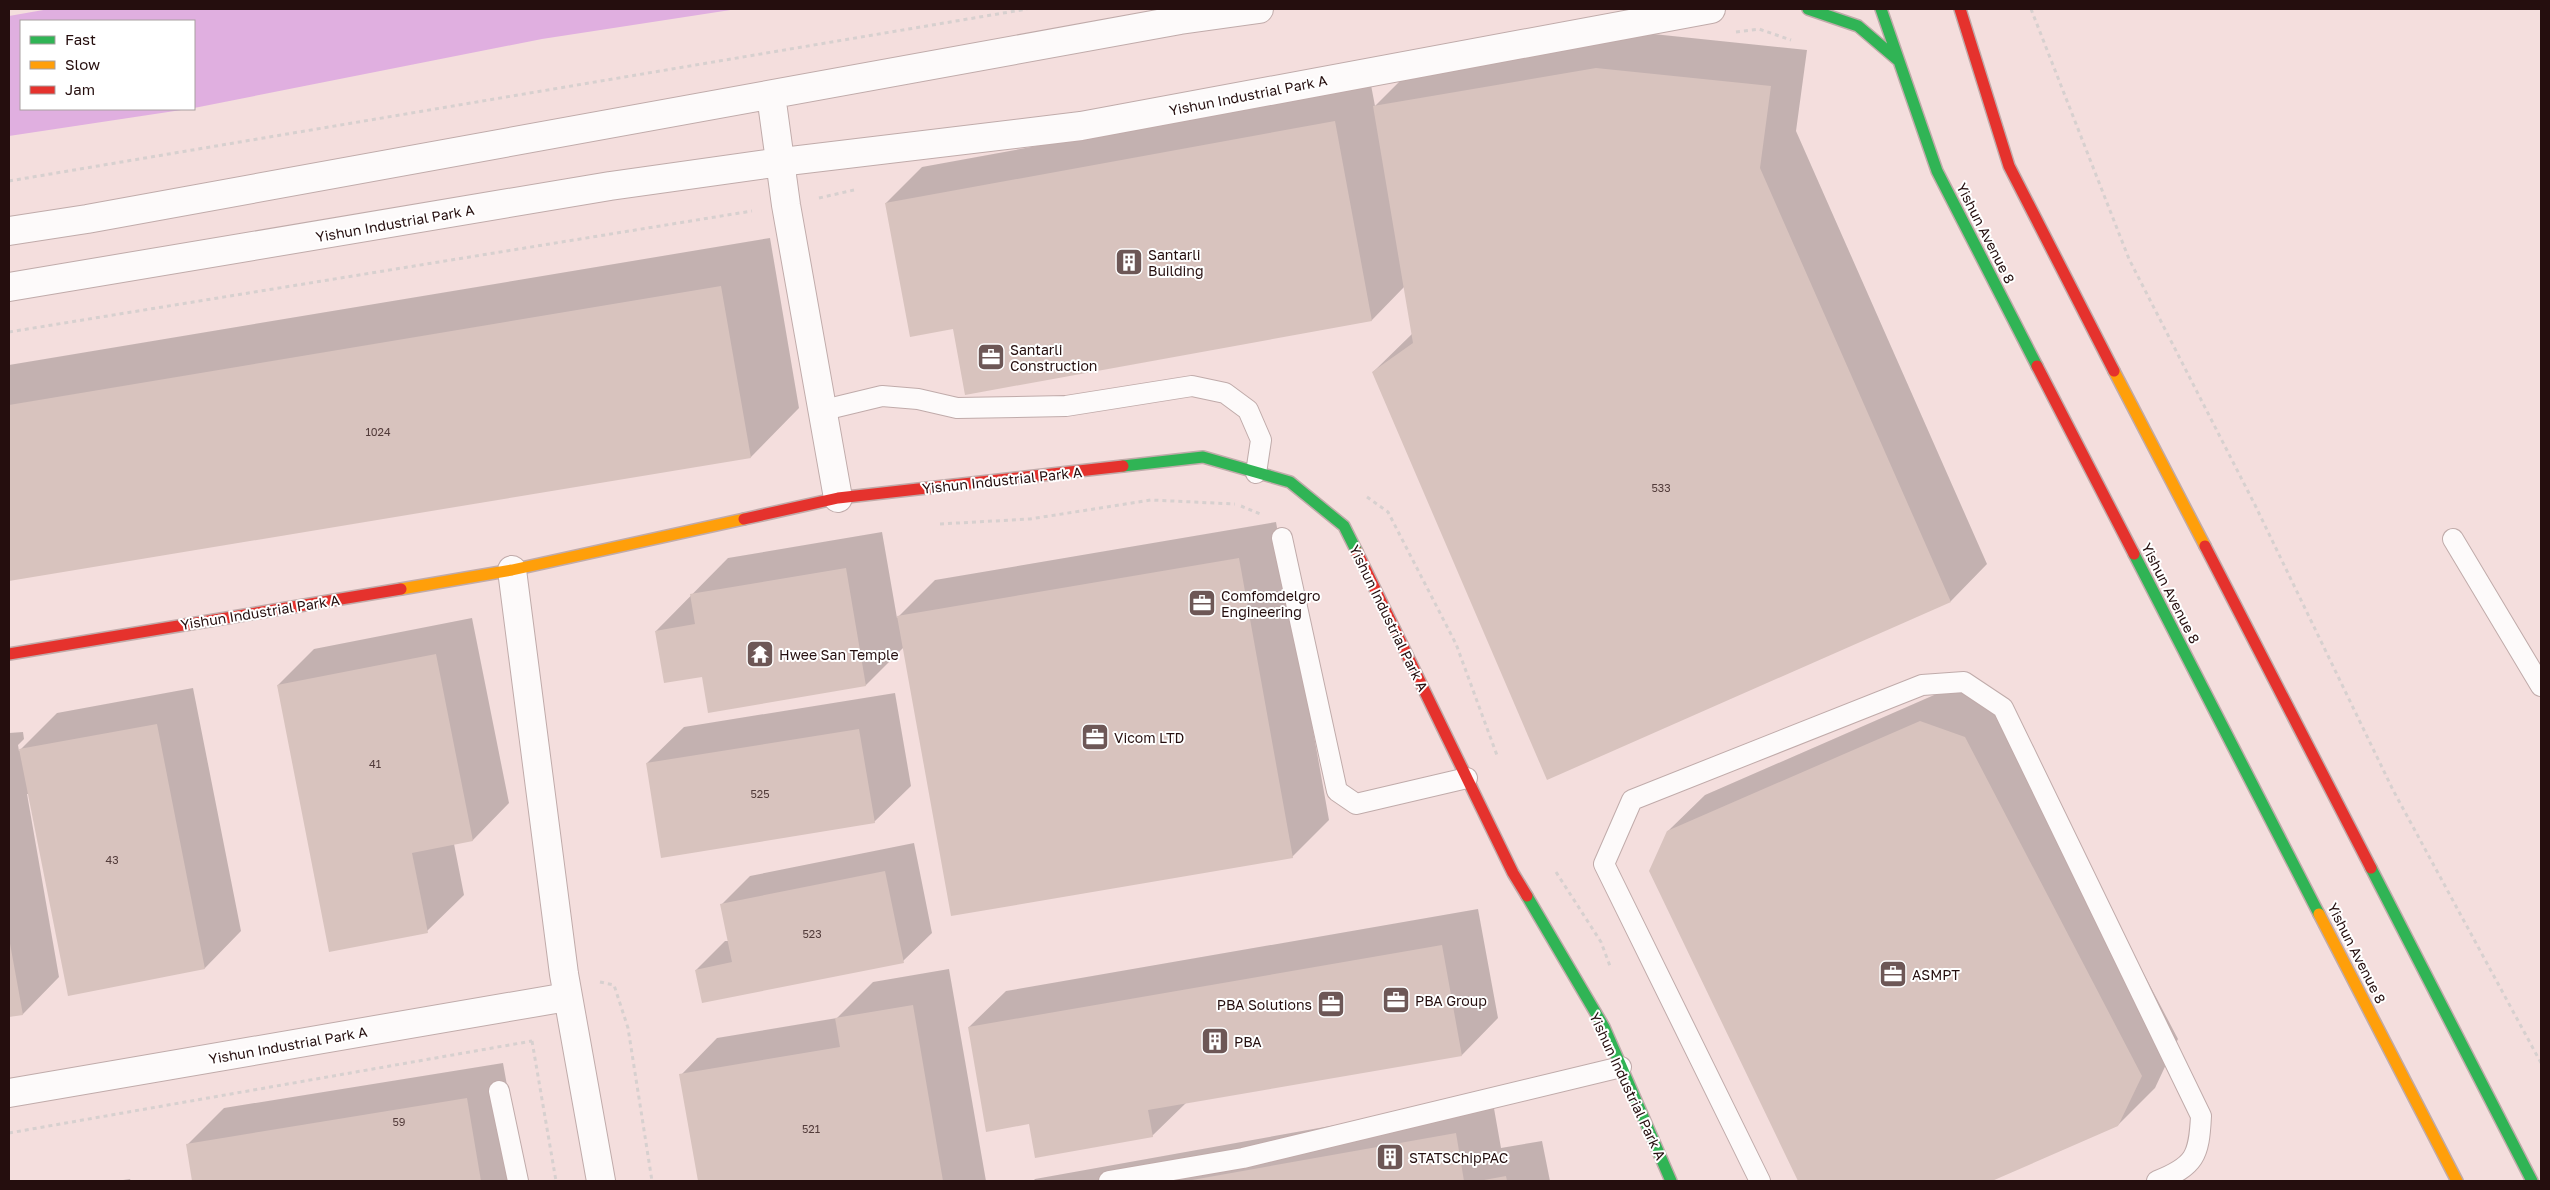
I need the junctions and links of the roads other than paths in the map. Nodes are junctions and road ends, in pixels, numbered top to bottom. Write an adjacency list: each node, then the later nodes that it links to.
1 (1259, 9): 7 (street)
2 (1711, 9): 8 (street, Yishun Industrial Park A)
3 (1808, 9): 6 (main road)
4 (1881, 9): 6 (main road, Yishun Avenue 8)
5 (1960, 9): 31 (main road)
6 (1900, 61): 30 (main road, Yishun Avenue 8)
7 (771, 95): 8 (street); 9 (street)
8 (781, 162): 10 (street, Yishun Industrial Park A); 11 (street)
9 (9, 231)
10 (9, 287)
11 (824, 410): 12 (lane); 13 (street)
12 (1256, 473): 13 (main road, Yishun Industrial Park A); 19 (main road, Yishun Industrial Park A)
13 (838, 498): 16 (main road, Yishun Industrial Park A)
14 (1282, 538): 19 (lane)
15 (2453, 539): 18 (lane)
16 (512, 570): 17 (main road, Yishun Industrial Park A); 20 (street)
17 (9, 654)
18 (2541, 686)
19 (1467, 778): 21 (main road, Yishun Industrial Park A)
20 (566, 985): 23 (street, Yishun Industrial Park A); 25 (street)
21 (1620, 1067): 26 (lane); 27 (main road, Yishun Industrial Park A)
22 (499, 1091): 24 (lane)
23 (9, 1093)
24 (518, 1181)
25 (601, 1181)
26 (1109, 1181)
27 (1671, 1181)
28 (1760, 1181): 29 (lane)
29 (2157, 1181)
30 (2457, 1181)
31 (2532, 1181)

